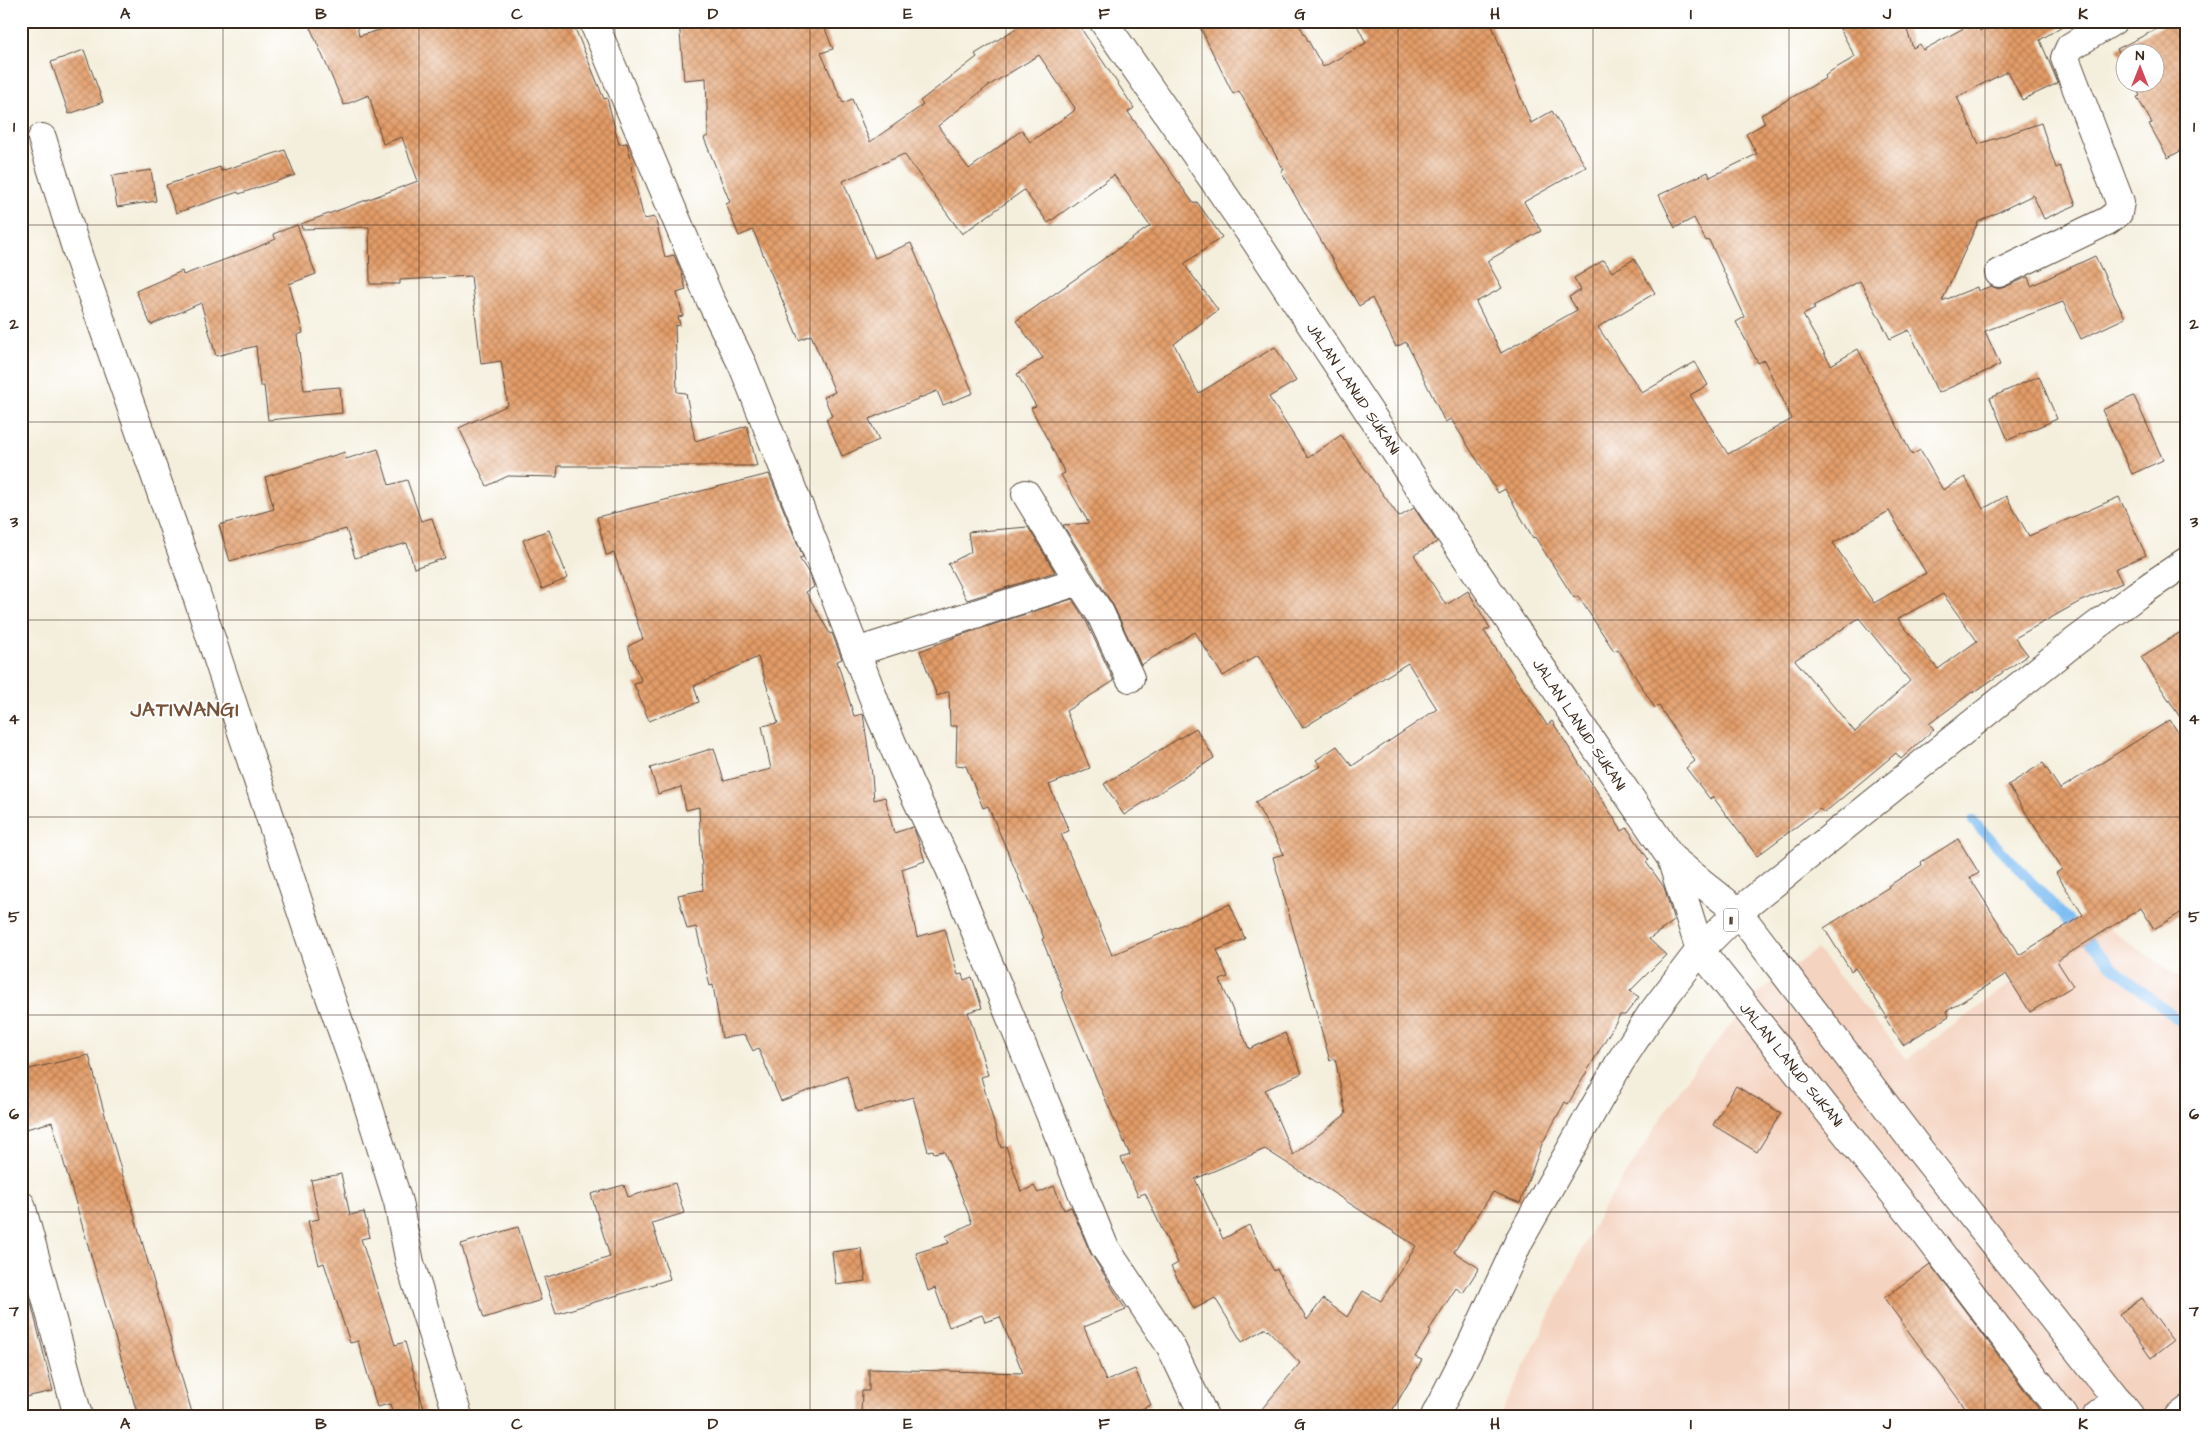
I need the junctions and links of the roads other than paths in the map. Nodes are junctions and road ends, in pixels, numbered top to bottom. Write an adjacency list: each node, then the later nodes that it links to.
1 (593, 21): 9 (main road)
2 (1103, 21): 11 (main road, JALAN LANUD SUKANI)
3 (2113, 21): 5 (main road)
4 (42, 138): 18 (main road)
5 (1999, 273)
6 (1026, 494): 8 (main road)
7 (2187, 562): 12 (main road, 11)
8 (1079, 581): 9 (main road); 10 (main road)
9 (856, 652): 19 (main road)
10 (1130, 678)
11 (1672, 858): 12 (main road); 13 (main road, JALAN LANUD SUKANI)
12 (1738, 912): 13 (main road, 11); 16 (main road)
13 (1700, 950): 20 (main road, 11); 21 (main road, JALAN LANUD SUKANI)
14 (21, 1205): 17 (main road)
15 (2187, 1405): 22 (lane)
16 (2114, 1410)
17 (78, 1416)
18 (458, 1416)
19 (1204, 1416)
20 (1436, 1416)
21 (2064, 1416)
22 (2173, 1416)

